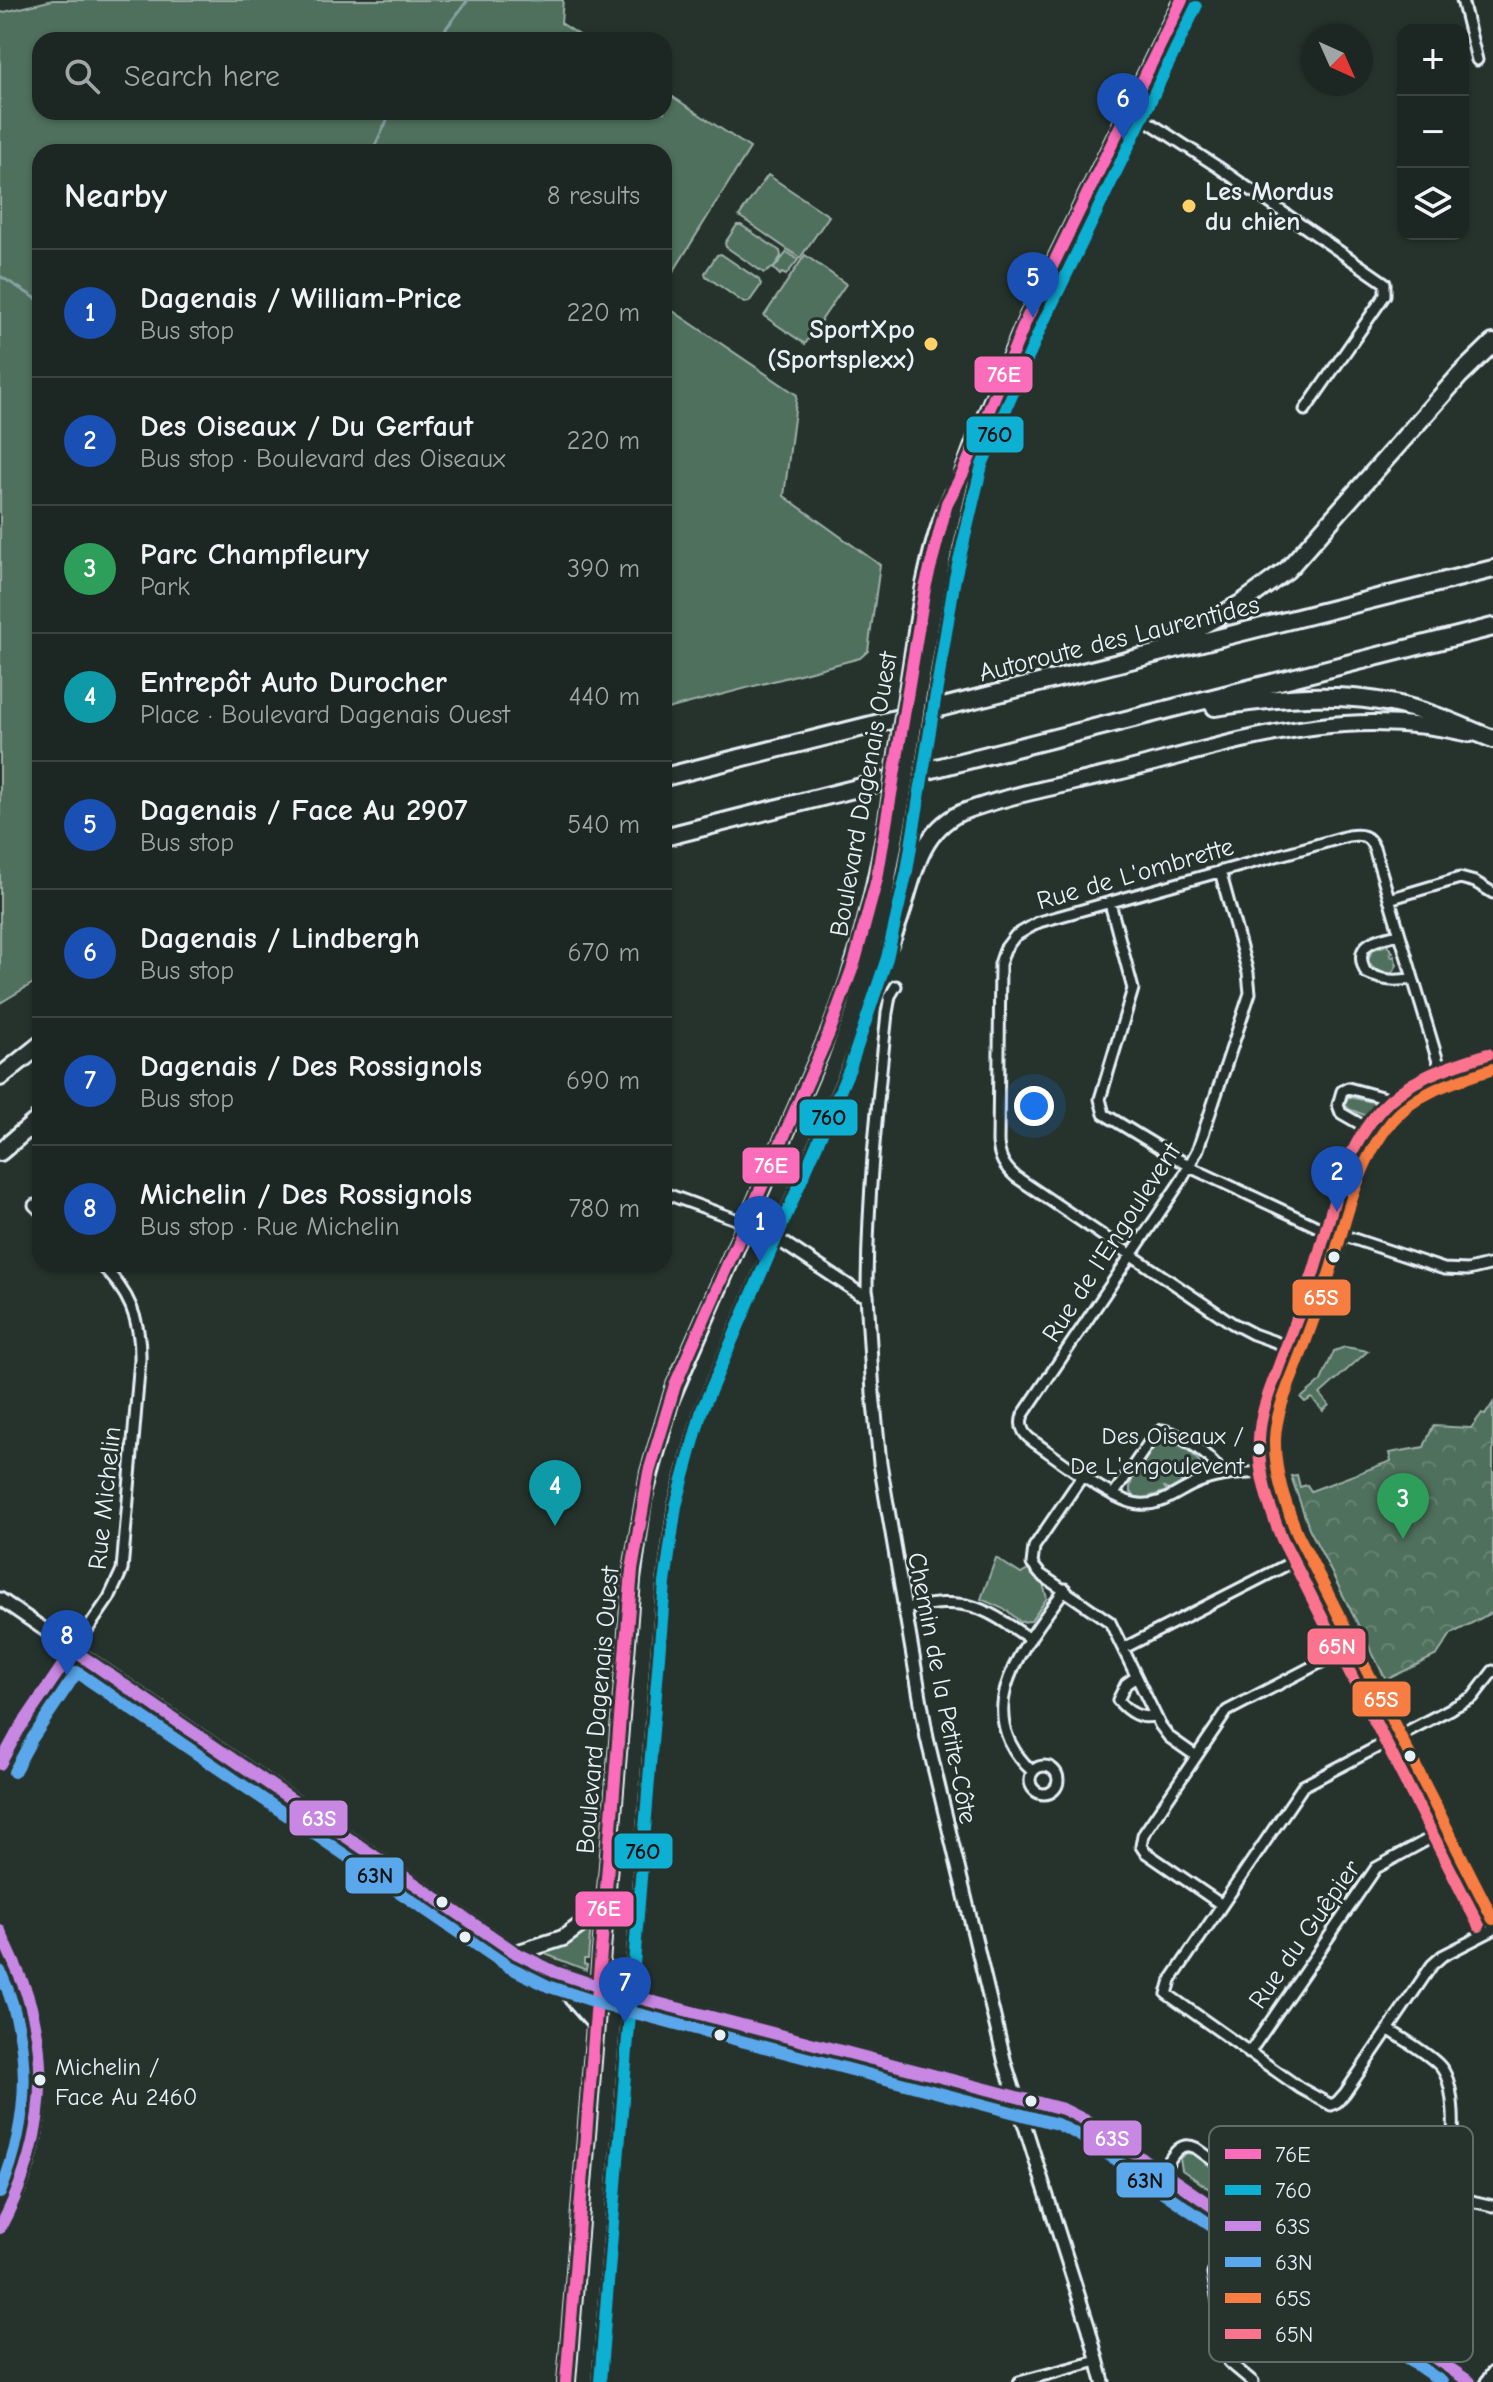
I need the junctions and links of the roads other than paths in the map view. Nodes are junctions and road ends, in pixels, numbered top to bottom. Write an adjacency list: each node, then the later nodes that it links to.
1 (1182, 0): 4 (main road, Boulevard Dagenais Ouest)
2 (1462, 0): 3 (street)
3 (1477, 60)
4 (1130, 110): 6 (street); 13 (main road, Boulevard Dagenais Ouest, bridge)
5 (1493, 343): 9 (highway)
6 (1305, 410)
7 (1493, 569): 9 (highway, Autoroute des Laurentides)
8 (1493, 627): 10 (highway)
9 (1147, 655): 12 (highway, Autoroute des Laurentides)
10 (1123, 723): 11 (highway); 14 (highway)
11 (1493, 740): 21 (main road)
12 (672, 775)
13 (893, 824): 21 (main road, Boulevard Dagenais Ouest); 33 (main road, Boulevard Dagenais Ouest)
14 (672, 835)
15 (1220, 871): 17 (street, Rue de L'ombrette); 18 (street, Rue de L'ombrette); 31 (street, Rue de l'Engoulevent)
16 (1493, 893): 17 (street)
17 (1389, 899): 19 (street, Rue de L'ombrette)
18 (1110, 903): 31 (street); 36 (street, Rue de L'ombrette)
19 (1398, 934): 20 (street, Rue de L'ombrette); 20 (street)
20 (1411, 978): 26 (street, Rue de L'ombrette)
21 (864, 980): 34 (main road, Boulevard Dagenais Ouest)
22 (896, 986): 39 (street, Chemin de la Petite-Côte)
23 (32, 1051): 25 (highway)
24 (1493, 1069): 26 (street)
25 (0, 1077)
26 (1445, 1085): 27 (street)
27 (1401, 1112): 29 (street); 29 (street)
28 (32, 1125): 30 (highway)
29 (1381, 1136): 35 (street)
30 (0, 1152)
31 (1190, 1167): 35 (street); 36 (street, Rue de l'Engoulevent)
32 (672, 1196): 33 (street)
33 (746, 1223): 34 (street); 62 (main road, Boulevard Dagenais Ouest)
34 (762, 1231): 39 (street); 69 (main road, Boulevard Dagenais Ouest)
35 (1341, 1234): 37 (street); 40 (street)
36 (1131, 1254): 40 (street, Rue de L'ombrette); 42 (street, Rue de l'Engoulevent)
37 (1493, 1264)
38 (108, 1272): 52 (street, Rue Michelin)
39 (867, 1295): 48 (street, Chemin de la Petite-Côte)
40 (1301, 1351): 41 (street)
41 (1276, 1471): 43 (street, Rue de l'Engoulevent); 45 (street)
42 (1083, 1475): 44 (street, Rue de l'Engoulevent); 46 (street)
43 (1222, 1476): 44 (street, Rue de l'Engoulevent); 44 (street)
44 (1113, 1495)
45 (1308, 1554): 50 (street); 51 (street)
46 (1065, 1589): 49 (street); 51 (street)
47 (0, 1599): 52 (street)
48 (903, 1609): 49 (street); 73 (street, Chemin de la Petite-Côte)
49 (1030, 1639): 59 (street)
50 (1354, 1645): 56 (street); 57 (street)
51 (1124, 1648): 54 (street)
52 (73, 1650): 58 (street, Rue Michelin); 66 (street)
53 (1493, 1671): 56 (street)
54 (1136, 1677): 55 (street); 55 (street)
55 (1155, 1715): 57 (street)
56 (1400, 1735): 60 (street); 61 (street)
57 (1196, 1756): 61 (street)
58 (0, 1764)
59 (1033, 1772)
60 (1447, 1829): 63 (street); 72 (street, Rue du Guêpier)
61 (1222, 1905): 72 (street)
62 (604, 1908): 66 (main road); 68 (main road, Boulevard Dagenais Ouest)
63 (1493, 1919)
64 (1493, 1930): 71 (street)
65 (0, 1931): 80 (street)
66 (516, 1953): 67 (street)
67 (562, 1975): 68 (street); 70 (main road)
68 (598, 1987): 69 (street); 70 (main road, Boulevard Dagenais Ouest)
69 (616, 1992): 73 (street); 86 (main road, Boulevard Dagenais Ouest)
70 (595, 2024): 85 (main road, Boulevard Dagenais Ouest)
71 (1388, 2029): 72 (street); 74 (street)
72 (1249, 2053)
73 (1015, 2095): 76 (street); 81 (street, Chemin de la Petite-Côte)
74 (1453, 2126)
75 (1209, 2157): 76 (street)
76 (1162, 2172): 78 (street)
77 (1473, 2201): 79 (street)
78 (1209, 2204)
79 (1493, 2206)
80 (0, 2228)
81 (1097, 2361): 87 (street); 88 (street, Chemin de la Petite-Côte)
82 (1229, 2362): 89 (street)
83 (1441, 2362): 90 (street)
84 (1493, 2373): 91 (street)
85 (566, 2382)
86 (584, 2382)
87 (1019, 2382)
88 (1103, 2382)
89 (1253, 2382)
90 (1470, 2382)
91 (1487, 2382)

